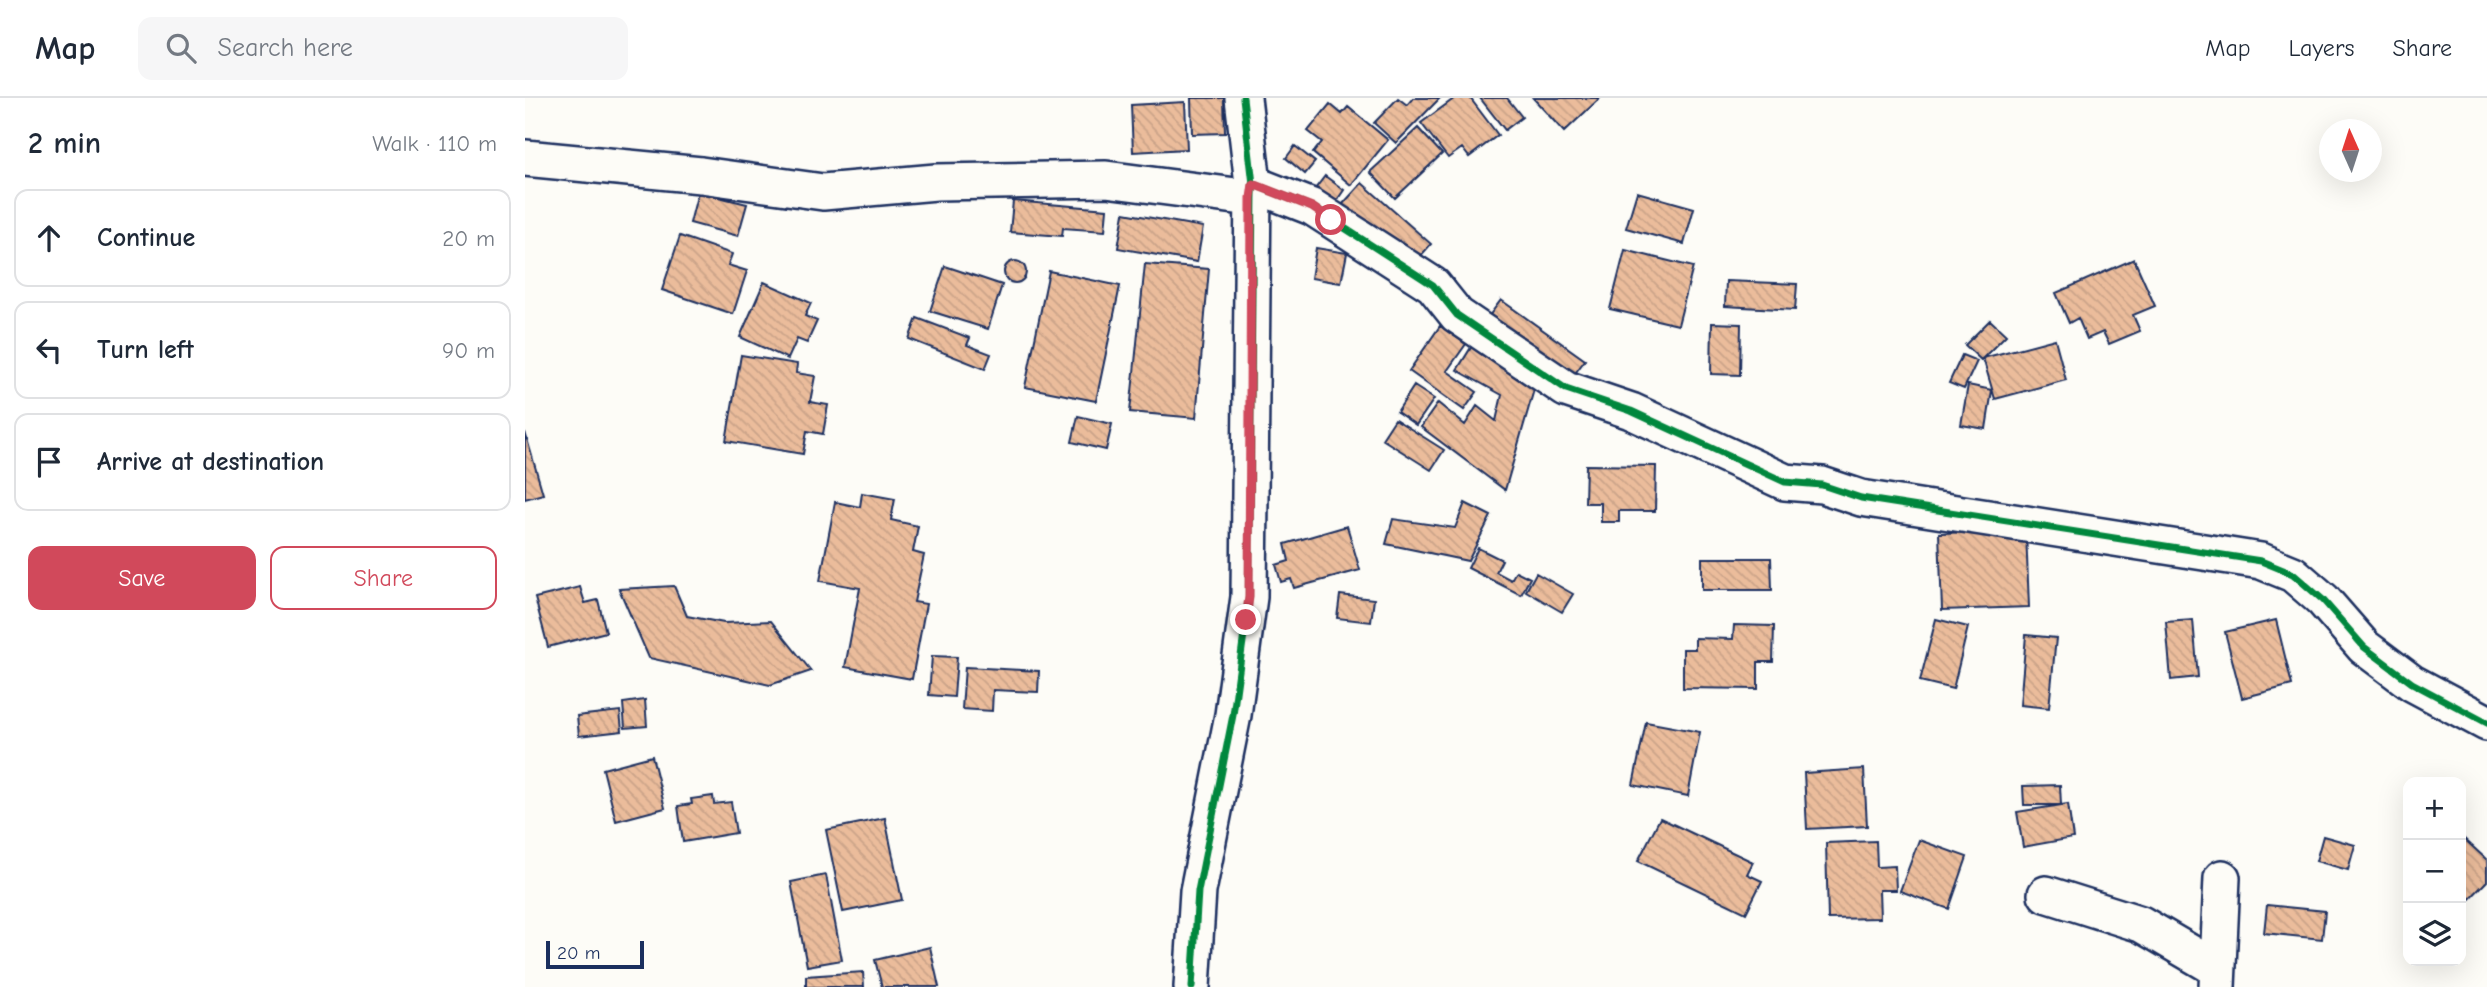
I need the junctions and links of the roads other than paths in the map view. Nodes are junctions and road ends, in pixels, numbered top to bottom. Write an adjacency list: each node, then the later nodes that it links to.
1 (1243, 98): 3 (street)
2 (525, 158): 3 (street)
3 (1252, 191): 4 (street); 8 (street)
4 (2487, 723)
5 (2223, 877): 7 (street)
6 (2046, 894): 7 (street)
7 (2217, 977)
8 (1192, 987)

